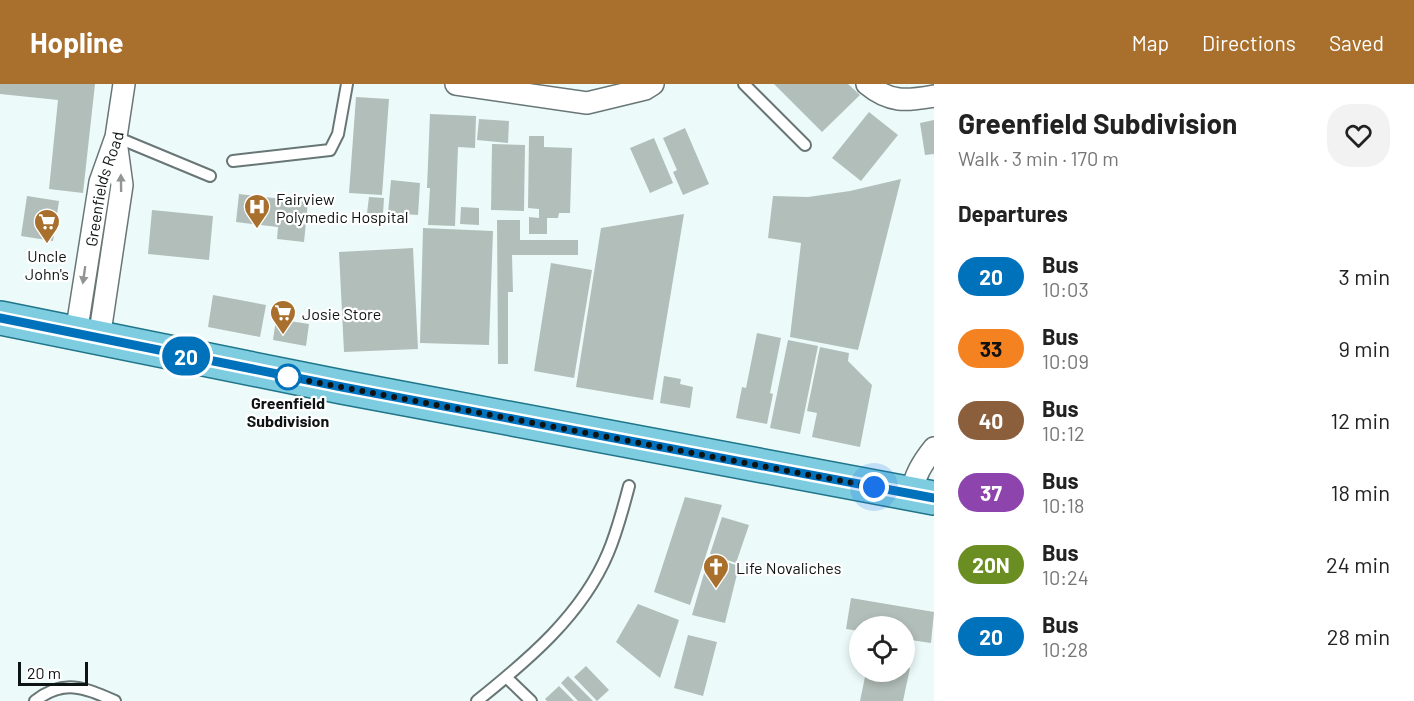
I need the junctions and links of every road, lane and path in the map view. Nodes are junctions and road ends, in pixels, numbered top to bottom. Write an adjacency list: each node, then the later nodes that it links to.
1 (124, 84): 8 (street, Greenfields Road)
2 (347, 84): 10 (lane)
3 (456, 84): 4 (street)
4 (653, 84)
5 (744, 84): 9 (lane)
6 (867, 84): 7 (street)
7 (934, 96)
8 (116, 137): 11 (lane); 13 (street, Greenfields Road)
9 (805, 145)
10 (233, 160)
11 (210, 176)
12 (0, 318): 13 (main road)
13 (87, 337): 16 (main road)
14 (934, 447): 16 (street)
15 (629, 486): 17 (lane)
16 (922, 496)
17 (507, 677): 20 (lane); 21 (lane)
18 (35, 701): 19 (lane)
19 (116, 701)
20 (477, 701)
21 (531, 701)

